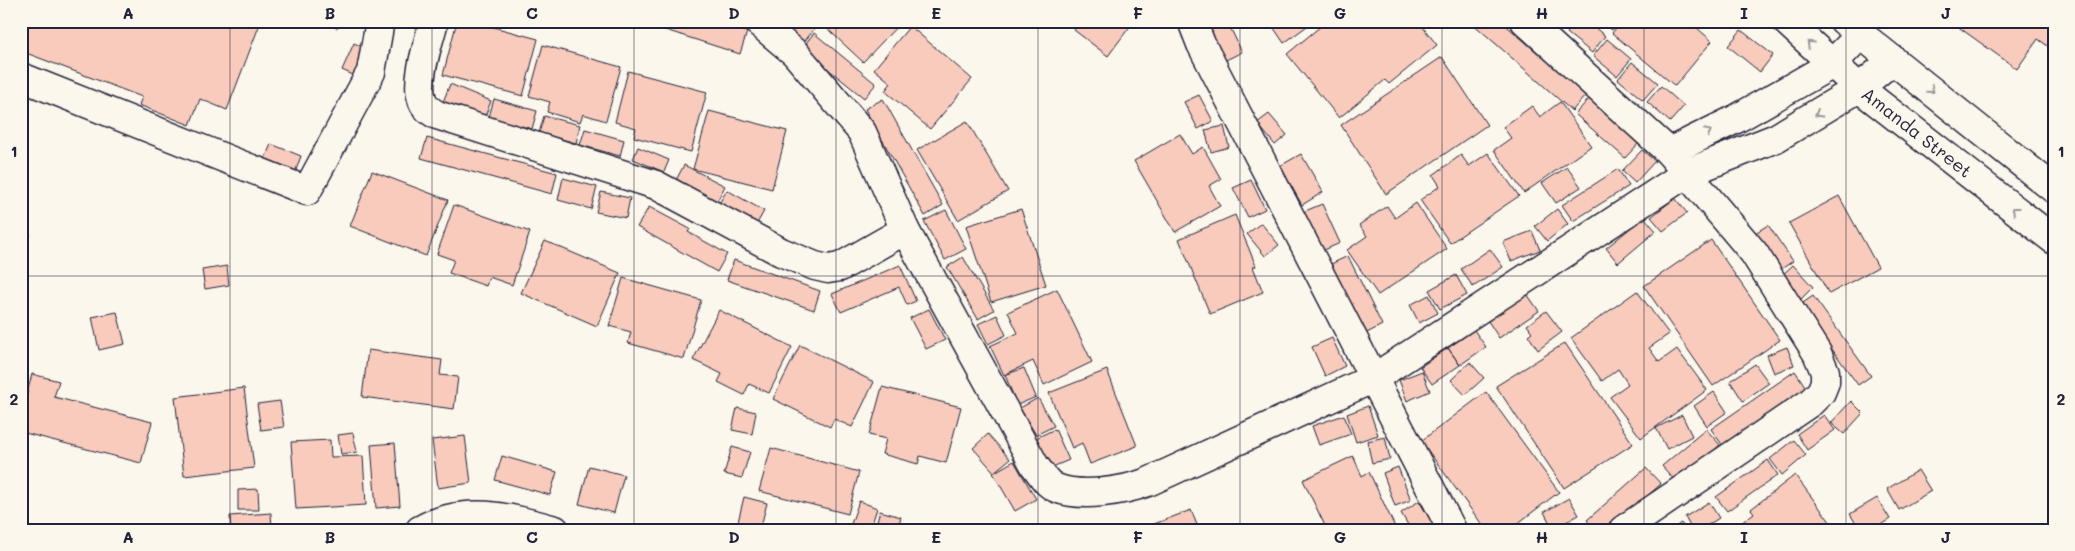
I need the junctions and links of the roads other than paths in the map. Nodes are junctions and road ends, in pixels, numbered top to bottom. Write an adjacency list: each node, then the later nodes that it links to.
1 (380, 21): 10 (street)
2 (434, 21): 17 (street)
3 (757, 21): 17 (street)
4 (1192, 21): 19 (street)
5 (1525, 21): 13 (street)
6 (1786, 21): 9 (street, Amanda Street, one-way to 6)
7 (1852, 28): 8 (street); 9 (street)
8 (1893, 60): 11 (street); 12 (street, one-way to 12)
9 (1831, 64): 11 (street, Amanda Street); 13 (street, one-way to 9)
10 (21, 77)
11 (1859, 88): 14 (street, one-way to 14); 15 (street, Amanda Street)
12 (2001, 147): 15 (street); 16 (street)
13 (1669, 152): 14 (street)
14 (1687, 173): 19 (street); 23 (street)
15 (1971, 176): 18 (street, Amanda Street, one-way to 15)
16 (2054, 189)
17 (905, 230): 19 (street)
18 (2054, 240)
19 (1374, 378): 22 (street)
20 (420, 530): 21 (street)
21 (555, 530)
22 (1452, 530)
23 (1623, 530)

